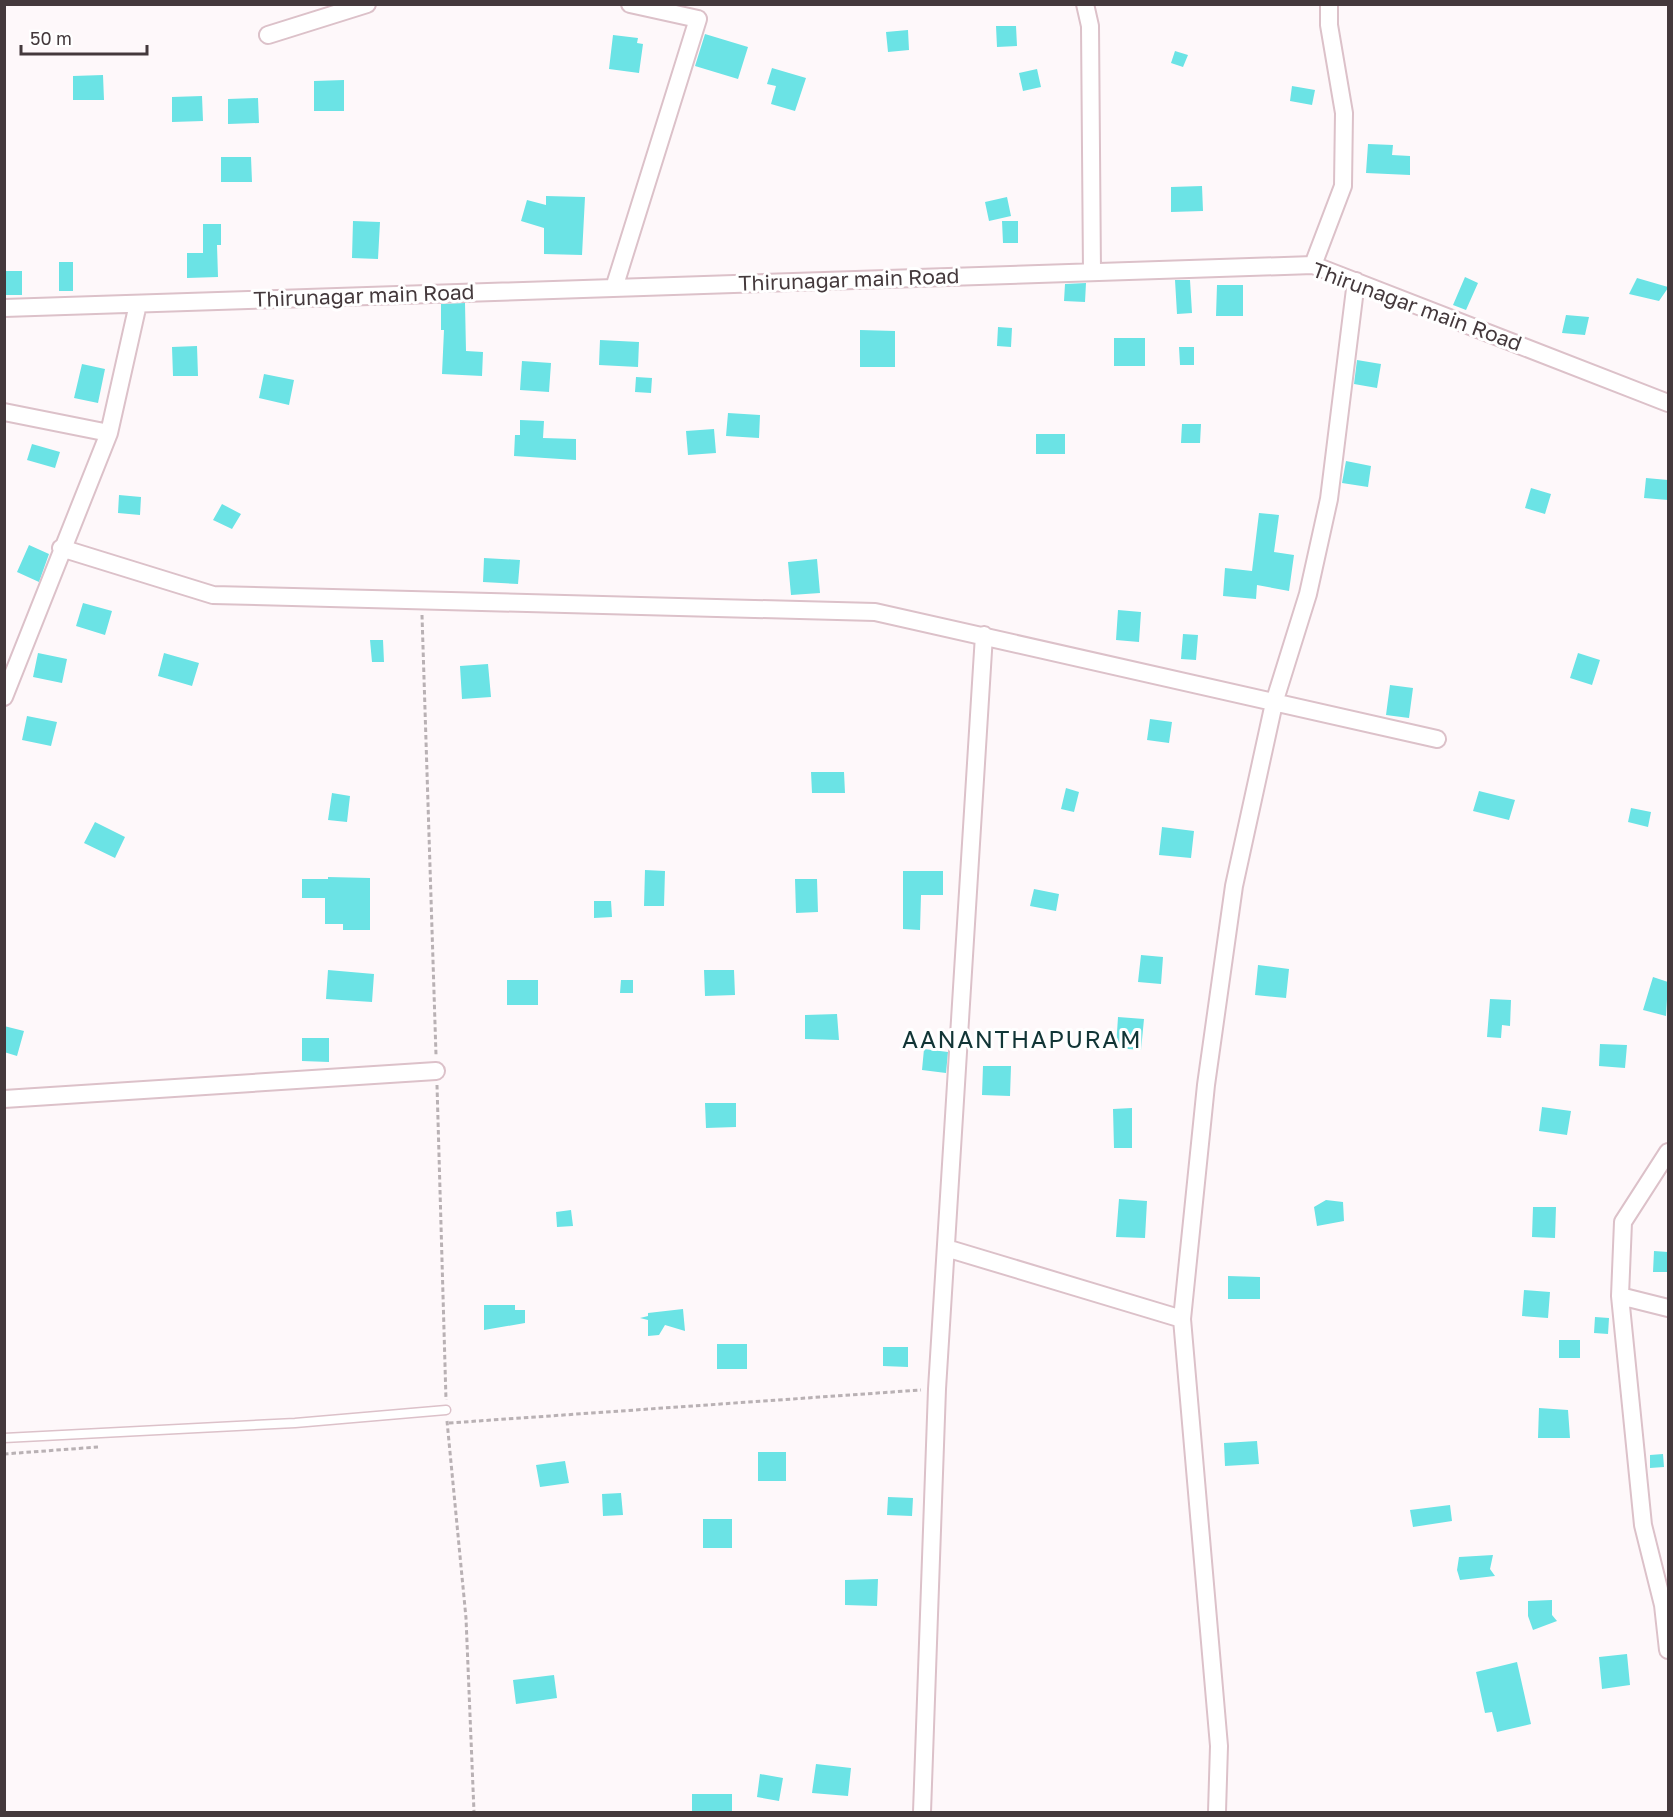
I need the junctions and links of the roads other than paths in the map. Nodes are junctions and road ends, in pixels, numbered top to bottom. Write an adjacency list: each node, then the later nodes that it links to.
1 (367, 4): 5 (street)
2 (630, 4): 9 (street)
3 (1084, 4): 7 (street)
4 (1329, 4): 6 (street)
5 (268, 35)
6 (1313, 265): 7 (street, Thirunagar main Road); 8 (street, Thirunagar main Road)
7 (1092, 272): 9 (street, Thirunagar main Road)
8 (1356, 281): 12 (street, Thirunagar main Road); 18 (street)
9 (614, 288): 10 (street, Thirunagar main Road)
10 (138, 304): 11 (street, Thirunagar main Road); 14 (street)
11 (4, 308)
12 (1668, 404)
13 (4, 412): 14 (street)
14 (109, 433): 15 (street)
15 (62, 548): 16 (street); 17 (street)
16 (984, 635): 18 (street); 23 (street)
17 (4, 697)
18 (1274, 703): 19 (street); 26 (street)
19 (1437, 739)
20 (436, 1071): 21 (street)
21 (4, 1099)
22 (1668, 1152): 24 (street)
23 (946, 1248): 26 (street); 30 (street)
24 (1620, 1296): 25 (street); 29 (street)
25 (1668, 1308)
26 (1182, 1319): 31 (street)
27 (446, 1410): 28 (lane)
28 (4, 1438)
29 (1668, 1650)
30 (922, 1812)
31 (1217, 1812)

